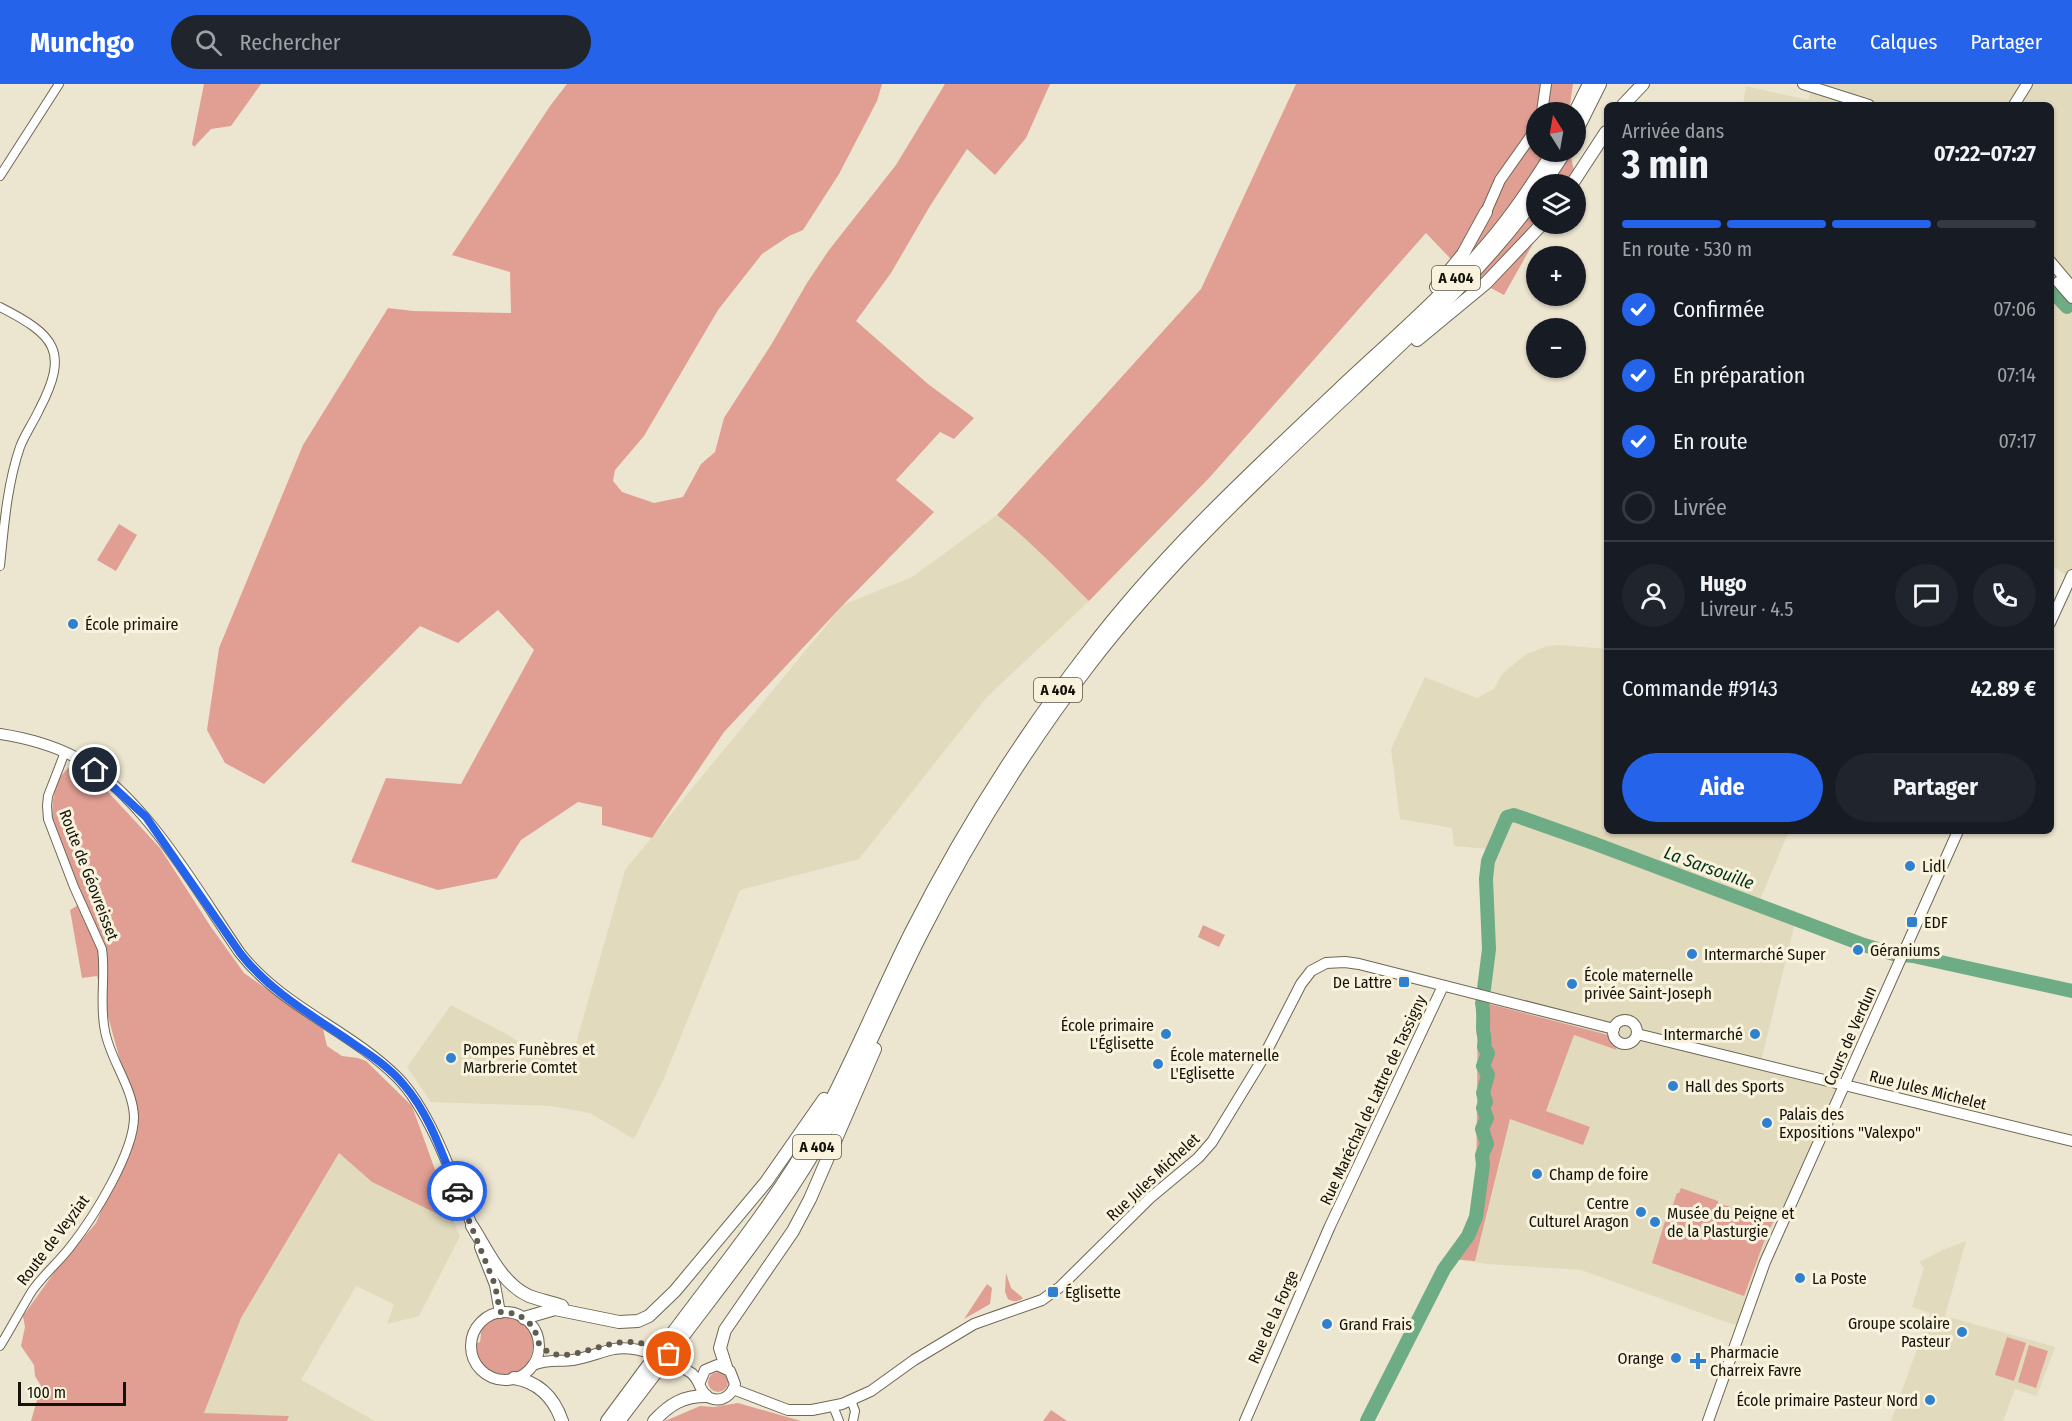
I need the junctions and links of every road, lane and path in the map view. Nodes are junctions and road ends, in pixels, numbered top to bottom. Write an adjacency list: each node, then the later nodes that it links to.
1 (58, 84): 18 (street)
2 (1546, 84): 8 (main road)
3 (1589, 84): 9 (highway)
4 (1600, 84): 13 (highway)
5 (1643, 84): 10 (highway)
6 (1803, 84): 11 (main road)
7 (2026, 84): 12 (main road)
8 (1543, 102)
9 (1580, 102)
10 (1626, 102)
11 (1861, 102)
12 (2016, 102)
13 (1586, 112)
14 (1604, 135): 17 (highway)
15 (1526, 143): 20 (main road)
16 (1547, 162): 27 (highway, A 404)
17 (1579, 174)
18 (0, 176)
19 (1526, 210): 27 (highway, A 404)
20 (1486, 212): 27 (highway)
21 (1533, 234): 27 (highway)
22 (2054, 266): 24 (main road)
23 (2054, 278): 25 (main road)
24 (2072, 287)
25 (2072, 298)
26 (0, 308): 28 (street)
27 (1344, 392): 36 (highway, A 404); 40 (highway, A 404)
28 (0, 566)
29 (2072, 575): 30 (main road)
30 (2054, 614)
31 (0, 729): 33 (main road)
32 (0, 734): 33 (main road)
33 (16, 737): 34 (main road)
34 (65, 752): 42 (street, Route de Géovreisset); 44 (main road)
35 (1957, 834): 41 (main road, Cours de Verdun)
36 (921, 935): 49 (highway, A 404); 53 (highway)
37 (1443, 986): 38 (main road, Rue Jules Michelet); 45 (main road, Rue Maréchal de Lattre de Tassigny); 60 (main road, Rue Jules Michelet)
38 (1614, 1029): 39 (main road); 39 (main road)
39 (1637, 1034): 41 (main road, Rue Jules Michelet)
40 (855, 1050): 47 (highway); 49 (highway, A 404)
41 (1845, 1086): 43 (main road, Rue Jules Michelet); 69 (main road, Cours de Verdun)
42 (134, 1114): 51 (street, Route de Veyziat)
43 (2072, 1142)
44 (472, 1226): 46 (main road); 47 (highway)
45 (1330, 1226): 68 (main road, Rue de la Forge)
46 (500, 1312): 48 (main road); 56 (main road)
47 (585, 1315): 48 (highway)
48 (524, 1318): 50 (main road)
49 (676, 1337): 55 (highway, A 404, bridge)
50 (539, 1344): 52 (main road); 54 (main road)
51 (0, 1346)
52 (533, 1365): 56 (main road); 57 (main road)
53 (726, 1367): 54 (main road); 58 (main road)
54 (708, 1368): 57 (main road)
55 (649, 1373): 63 (highway, A 404); 64 (highway, A 404)
56 (514, 1378): 62 (highway)
57 (700, 1382): 59 (main road)
58 (734, 1389): 59 (main road); 61 (main road, Rue Jules Michelet)
59 (706, 1396): 65 (highway)
60 (851, 1400): 61 (main road, Rue Jules Michelet); 67 (street)
61 (833, 1406): 66 (street)
62 (562, 1421)
63 (607, 1421)
64 (619, 1421)
65 (654, 1421)
66 (840, 1421)
67 (852, 1421)
68 (1245, 1421)
69 (1708, 1421)

